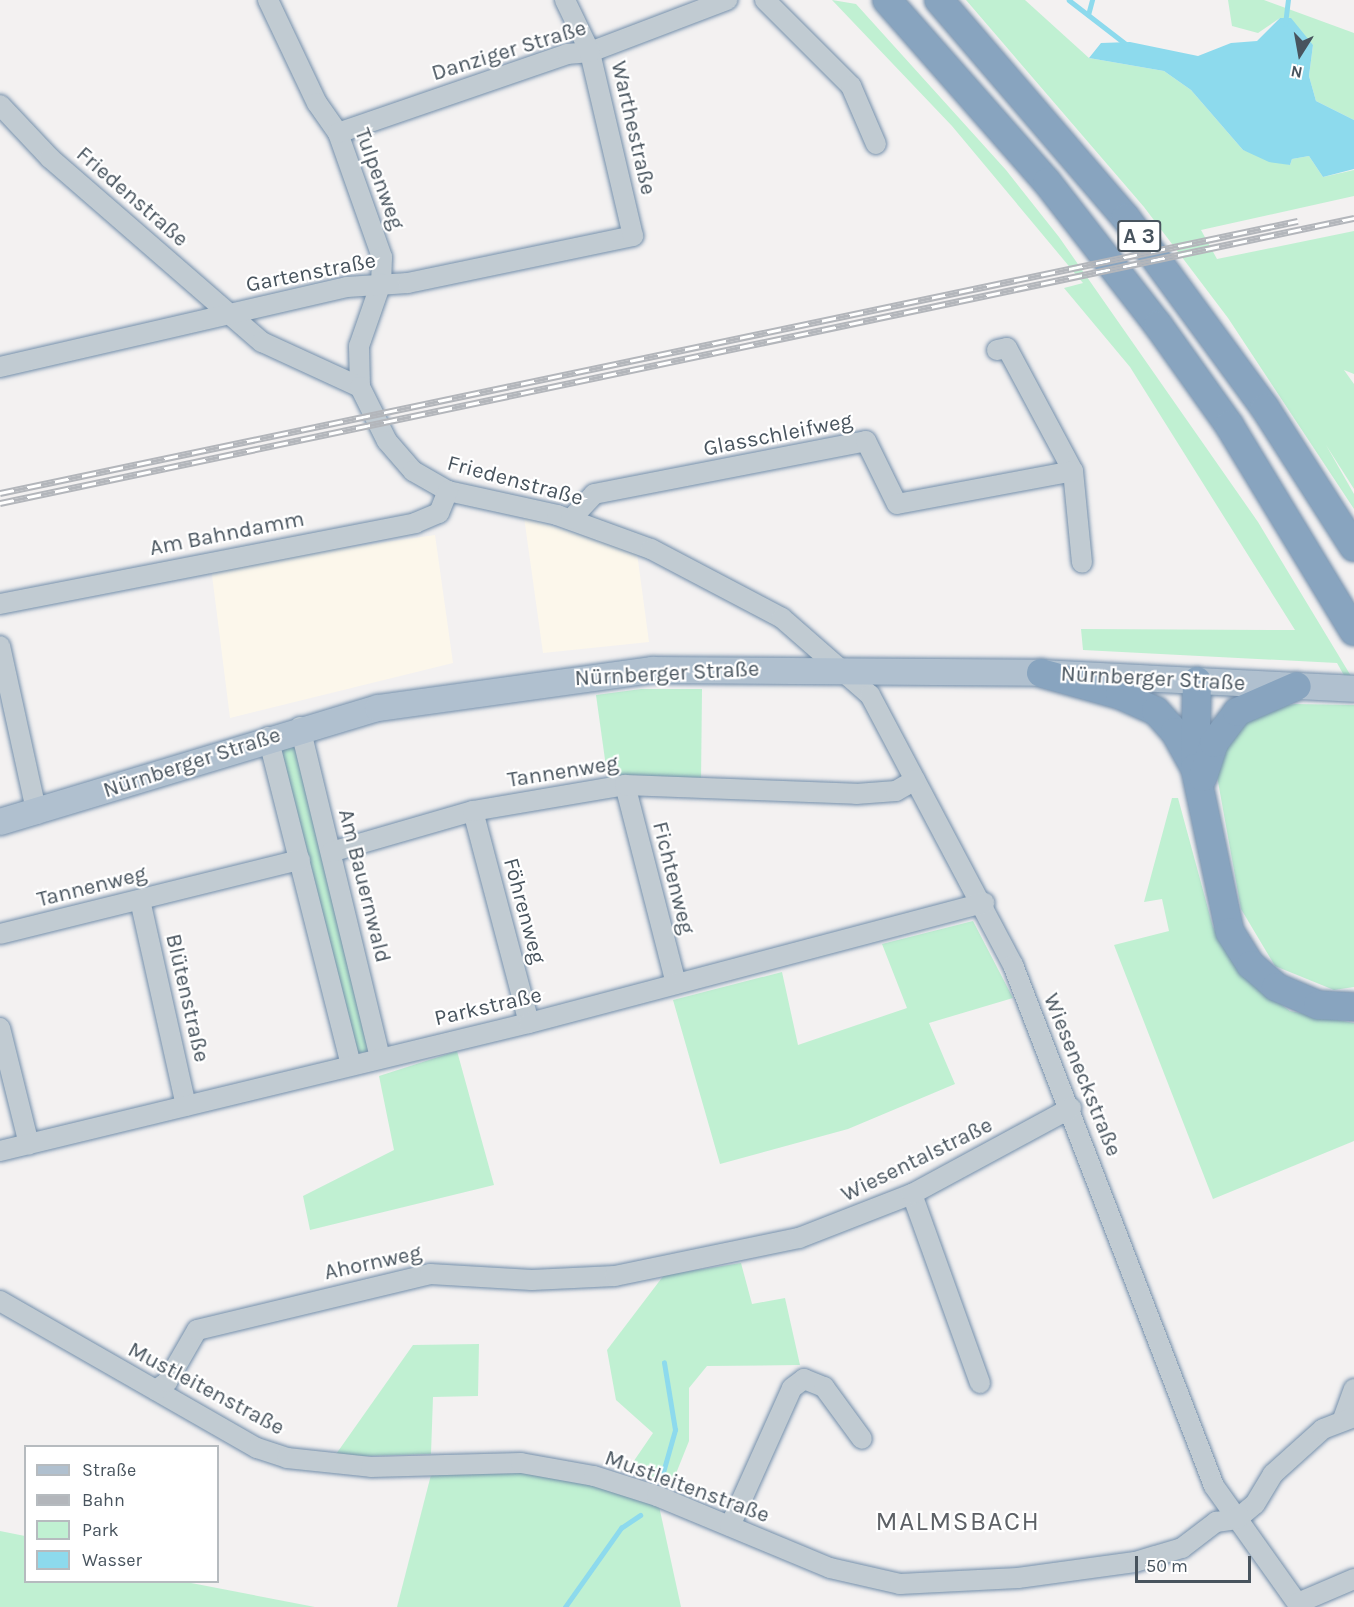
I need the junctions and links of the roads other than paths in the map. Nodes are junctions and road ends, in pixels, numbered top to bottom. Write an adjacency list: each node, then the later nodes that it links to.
1 (268, 0): 9 (street, Tulpenweg)
2 (565, 0): 7 (street, Warthestraße)
3 (727, 0): 7 (street, Danziger Straße)
4 (765, 0): 10 (street)
5 (887, 0): 23 (highway, A 3)
6 (939, 0): 20 (highway, A 3)
7 (590, 52): 9 (street, Danziger Straße); 11 (street, Warthestraße)
8 (0, 105): 13 (street, Friedenstraße)
9 (338, 133): 12 (street, Tulpenweg)
10 (876, 144)
11 (633, 236): 12 (street, Gartenstraße)
12 (381, 283): 13 (street, Gartenstraße); 16 (street, Tulpenweg)
13 (231, 313): 15 (street, Gartenstraße); 16 (street, Friedenstraße)
14 (997, 350): 17 (street)
15 (0, 367)
16 (360, 387): 18 (street, Friedenstraße)
17 (1073, 471): 19 (street, Glasschleifweg); 21 (street)
18 (448, 491): 19 (street, Friedenstraße); 22 (street, Am Bahndamm)
19 (571, 519): 25 (street, Friedenstraße)
20 (1354, 547)
21 (1082, 563)
22 (0, 604)
23 (1354, 631)
24 (0, 646): 36 (street)
25 (842, 670): 26 (main road, Nürnberger Straße); 30 (main road, Nürnberger Straße); 32 (street, Wieseneckstraße)
26 (1041, 673): 27 (main road, Nürnberger Straße); 33 (highway)
27 (1197, 681): 28 (main road, Nürnberger Straße); 33 (highway)
28 (1307, 687): 29 (main road, Nürnberger Straße); 33 (highway)
29 (1354, 689)
30 (300, 727): 31 (main road, Nürnberger Straße); 38 (street, Am Bauernwald)
31 (268, 737): 36 (main road, Nürnberger Straße); 39 (street)
32 (915, 780): 34 (street, Tannenweg); 41 (street, Wieseneckstraße)
33 (1197, 781): 44 (highway)
34 (625, 784): 35 (street, Tannenweg); 43 (street, Fichtenweg)
35 (474, 811): 38 (street, Tannenweg); 45 (street, Föhrenweg)
36 (37, 814): 37 (main road, Nürnberger Straße)
37 (0, 822)
38 (331, 852): 47 (street, Am Bauernwald)
39 (300, 860): 40 (street, Tannenweg); 48 (street)
40 (140, 900): 42 (street, Tannenweg); 49 (street, Blütenstraße)
41 (984, 903): 43 (street, Parkstraße); 50 (street, Wieseneckstraße)
42 (0, 934)
43 (676, 984): 45 (street, Parkstraße)
44 (1345, 1005)
45 (529, 1023): 47 (street, Parkstraße)
46 (0, 1028): 51 (street)
47 (380, 1057): 48 (street, Parkstraße)
48 (351, 1064): 49 (street, Parkstraße)
49 (186, 1106): 51 (street, Parkstraße)
50 (1071, 1108): 53 (street, Wiesentalstraße); 61 (street, Wieseneckstraße)
51 (29, 1144): 52 (street, Parkstraße)
52 (0, 1151)
53 (912, 1194): 54 (street, Wiesentalstraße); 56 (street)
54 (707, 1260): 58 (street, Ahornweg)
55 (0, 1301): 58 (street, Mustleitenstraße)
56 (980, 1383)
57 (1354, 1389): 59 (street)
58 (156, 1390): 62 (street, Mustleitenstraße)
59 (1348, 1418): 61 (street)
60 (862, 1439): 62 (street)
61 (1237, 1519): 62 (street, Mustleitenstraße); 64 (street, Wieseneckstraße)
62 (730, 1526)
63 (1354, 1579): 64 (street)
64 (1299, 1605)

